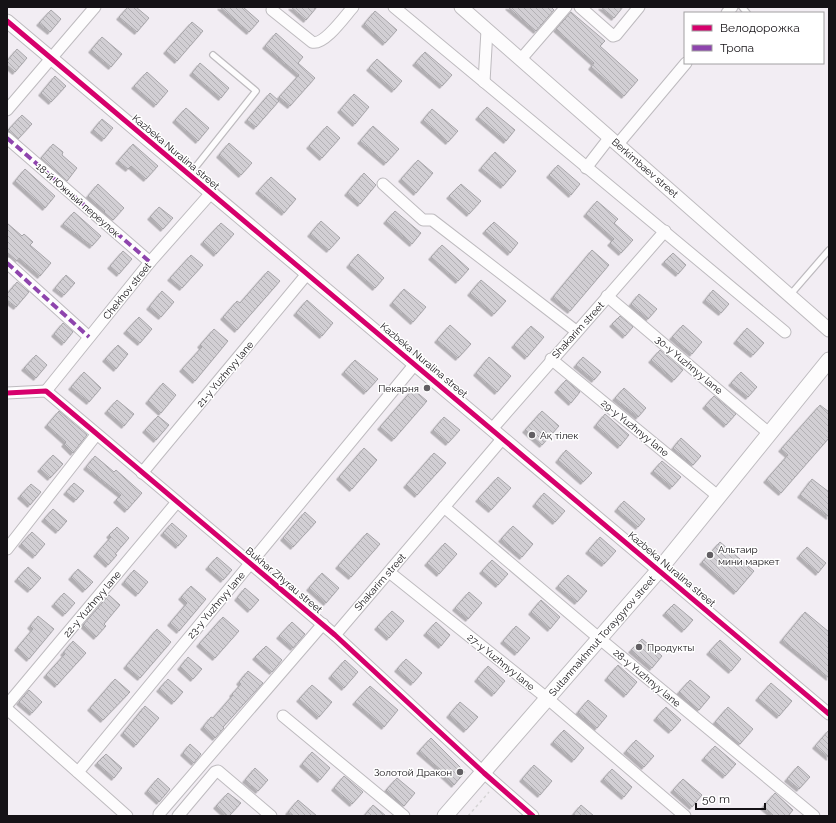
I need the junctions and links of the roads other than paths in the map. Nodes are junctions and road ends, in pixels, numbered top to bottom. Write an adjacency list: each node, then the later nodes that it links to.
1 (95, 7): 12 (street)
2 (353, 7): 8 (street)
3 (394, 7): 15 (street)
4 (461, 7): 10 (street, Berkimbaev street)
5 (566, 7): 13 (street)
6 (580, 7): 7 (street)
7 (639, 7)
8 (272, 10)
9 (7, 21): 12 (street, Kazbeka Nuralina street)
10 (487, 30): 13 (street, Berkimbaev street); 15 (street)
11 (213, 55): 20 (lane)
12 (52, 59): 16 (street); 20 (street, Kazbeka Nuralina street)
13 (521, 60): 18 (street, Berkimbaev street)
14 (685, 64): 18 (street)
15 (484, 82): 19 (street)
16 (7, 110)
17 (7, 138): 25 (street, 18-й Южный переулок)
18 (614, 141): 19 (street); 28 (street, Berkimbaev street)
19 (586, 168): 23 (street)
20 (190, 175): 22 (street, Kazbeka Nuralina street)
21 (382, 184): 31 (street)
22 (211, 193): 25 (street, Chekhov street); 27 (street, Kazbeka Nuralina street)
23 (665, 231): 29 (street, Shakarim street); 32 (street)
24 (829, 250): 28 (lane)
25 (150, 262): 33 (street, Chekhov street)
26 (7, 263): 33 (street)
27 (308, 274): 36 (street, Kazbeka Nuralina street); 43 (street, 21-y Yuzhnyy lane)
28 (790, 295): 30 (street, Berkimbaev street)
29 (607, 296): 31 (street, Shakarim street); 40 (street, 30-y Yuzhnyy lane)
30 (829, 330)
31 (576, 331): 34 (street, Shakarim street)
32 (785, 332)
33 (89, 337): 37 (street, Chekhov street)
34 (551, 359): 39 (street, Shakarim street); 44 (street, 29-y Yuzhnyy lane)
35 (829, 360): 40 (main road, Sultanmakhmut Toraygyrov street)
36 (415, 364): 39 (street, Kazbeka Nuralina street); 48 (street, 23-y Yuzhnyy lane)
37 (46, 391): 38 (street); 41 (street, Bukhar Zhyrau street)
38 (7, 393)
39 (492, 429): 42 (street, Kazbeka Nuralina street)
40 (770, 434): 44 (main road, Sultanmakhmut Toraygyrov street)
41 (96, 435): 43 (street, Bukhar Zhyrau street); 47 (street)
42 (503, 438): 46 (street, Shakarim street); 49 (street, Kazbeka Nuralina street)
43 (142, 473): 45 (street, Bukhar Zhyrau street)
44 (719, 497): 49 (main road, Sultanmakhmut Toraygyrov street)
45 (177, 502): 48 (street, Bukhar Zhyrau street); 55 (street, 22-y Yuzhnyy lane)
46 (444, 507): 50 (street, Shakarim street); 53 (street, 28-y Yuzhnyy lane)
47 (7, 549)
48 (251, 564): 51 (street, Bukhar Zhyrau street); 59 (street, 23-y Yuzhnyy lane)
49 (659, 570): 53 (main road, Sultanmakhmut Toraygyrov street); 57 (street, Kazbeka Nuralina street)
50 (389, 572): 52 (street, Shakarim street); 54 (street, 27-y Yuzhnyy lane)
51 (323, 624): 52 (street, Bukhar Zhyrau street); 61 (street)
52 (335, 635): 60 (street, Bukhar Zhyrau street)
53 (600, 639): 54 (main road, Sultanmakhmut Toraygyrov street); 69 (street, 28-y Yuzhnyy lane)
54 (548, 699): 60 (main road, Sultanmakhmut Toraygyrov street); 68 (street, 27-y Yuzhnyy lane)
55 (7, 705)
56 (7, 709): 59 (street)
57 (829, 714)
58 (283, 716): 65 (street)
59 (78, 772): 62 (street)
60 (484, 772): 66 (main road, Sultanmakhmut Toraygyrov street); 67 (street, Bukhar Zhyrau street)
61 (159, 814)
62 (128, 816)
63 (178, 816): 64 (street)
64 (271, 816)
65 (404, 816)
66 (445, 816)
67 (533, 816)
68 (685, 816)
69 (814, 816)

